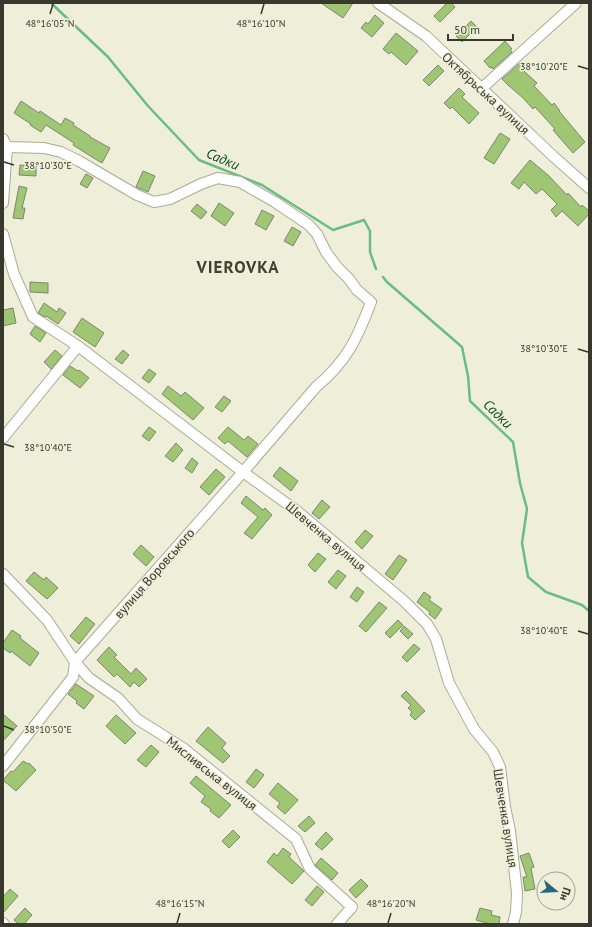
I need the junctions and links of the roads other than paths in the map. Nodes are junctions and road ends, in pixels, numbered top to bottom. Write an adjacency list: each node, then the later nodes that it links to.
1 (378, 3): 3 (street, Октябрьська вулиця)
2 (576, 3): 3 (street)
3 (482, 88): 5 (street, Октябрьська вулиця)
4 (5, 143): 6 (street); 10 (street, вулиця Воровського)
5 (589, 188)
6 (3, 203)
7 (3, 234): 8 (street, Шевченка вулиця)
8 (78, 346): 9 (street); 10 (street, Шевченка вулиця)
9 (3, 438)
10 (243, 472): 12 (street, вулиця Воровського); 17 (street, Шевченка вулиця)
11 (3, 574): 12 (street, Мисливська вулиця)
12 (75, 662): 13 (street); 14 (street, Мисливська вулиця)
13 (74, 677): 14 (street); 15 (street)
14 (89, 678): 16 (street, Мисливська вулиця)
15 (3, 766)
16 (337, 924)
17 (513, 924)

